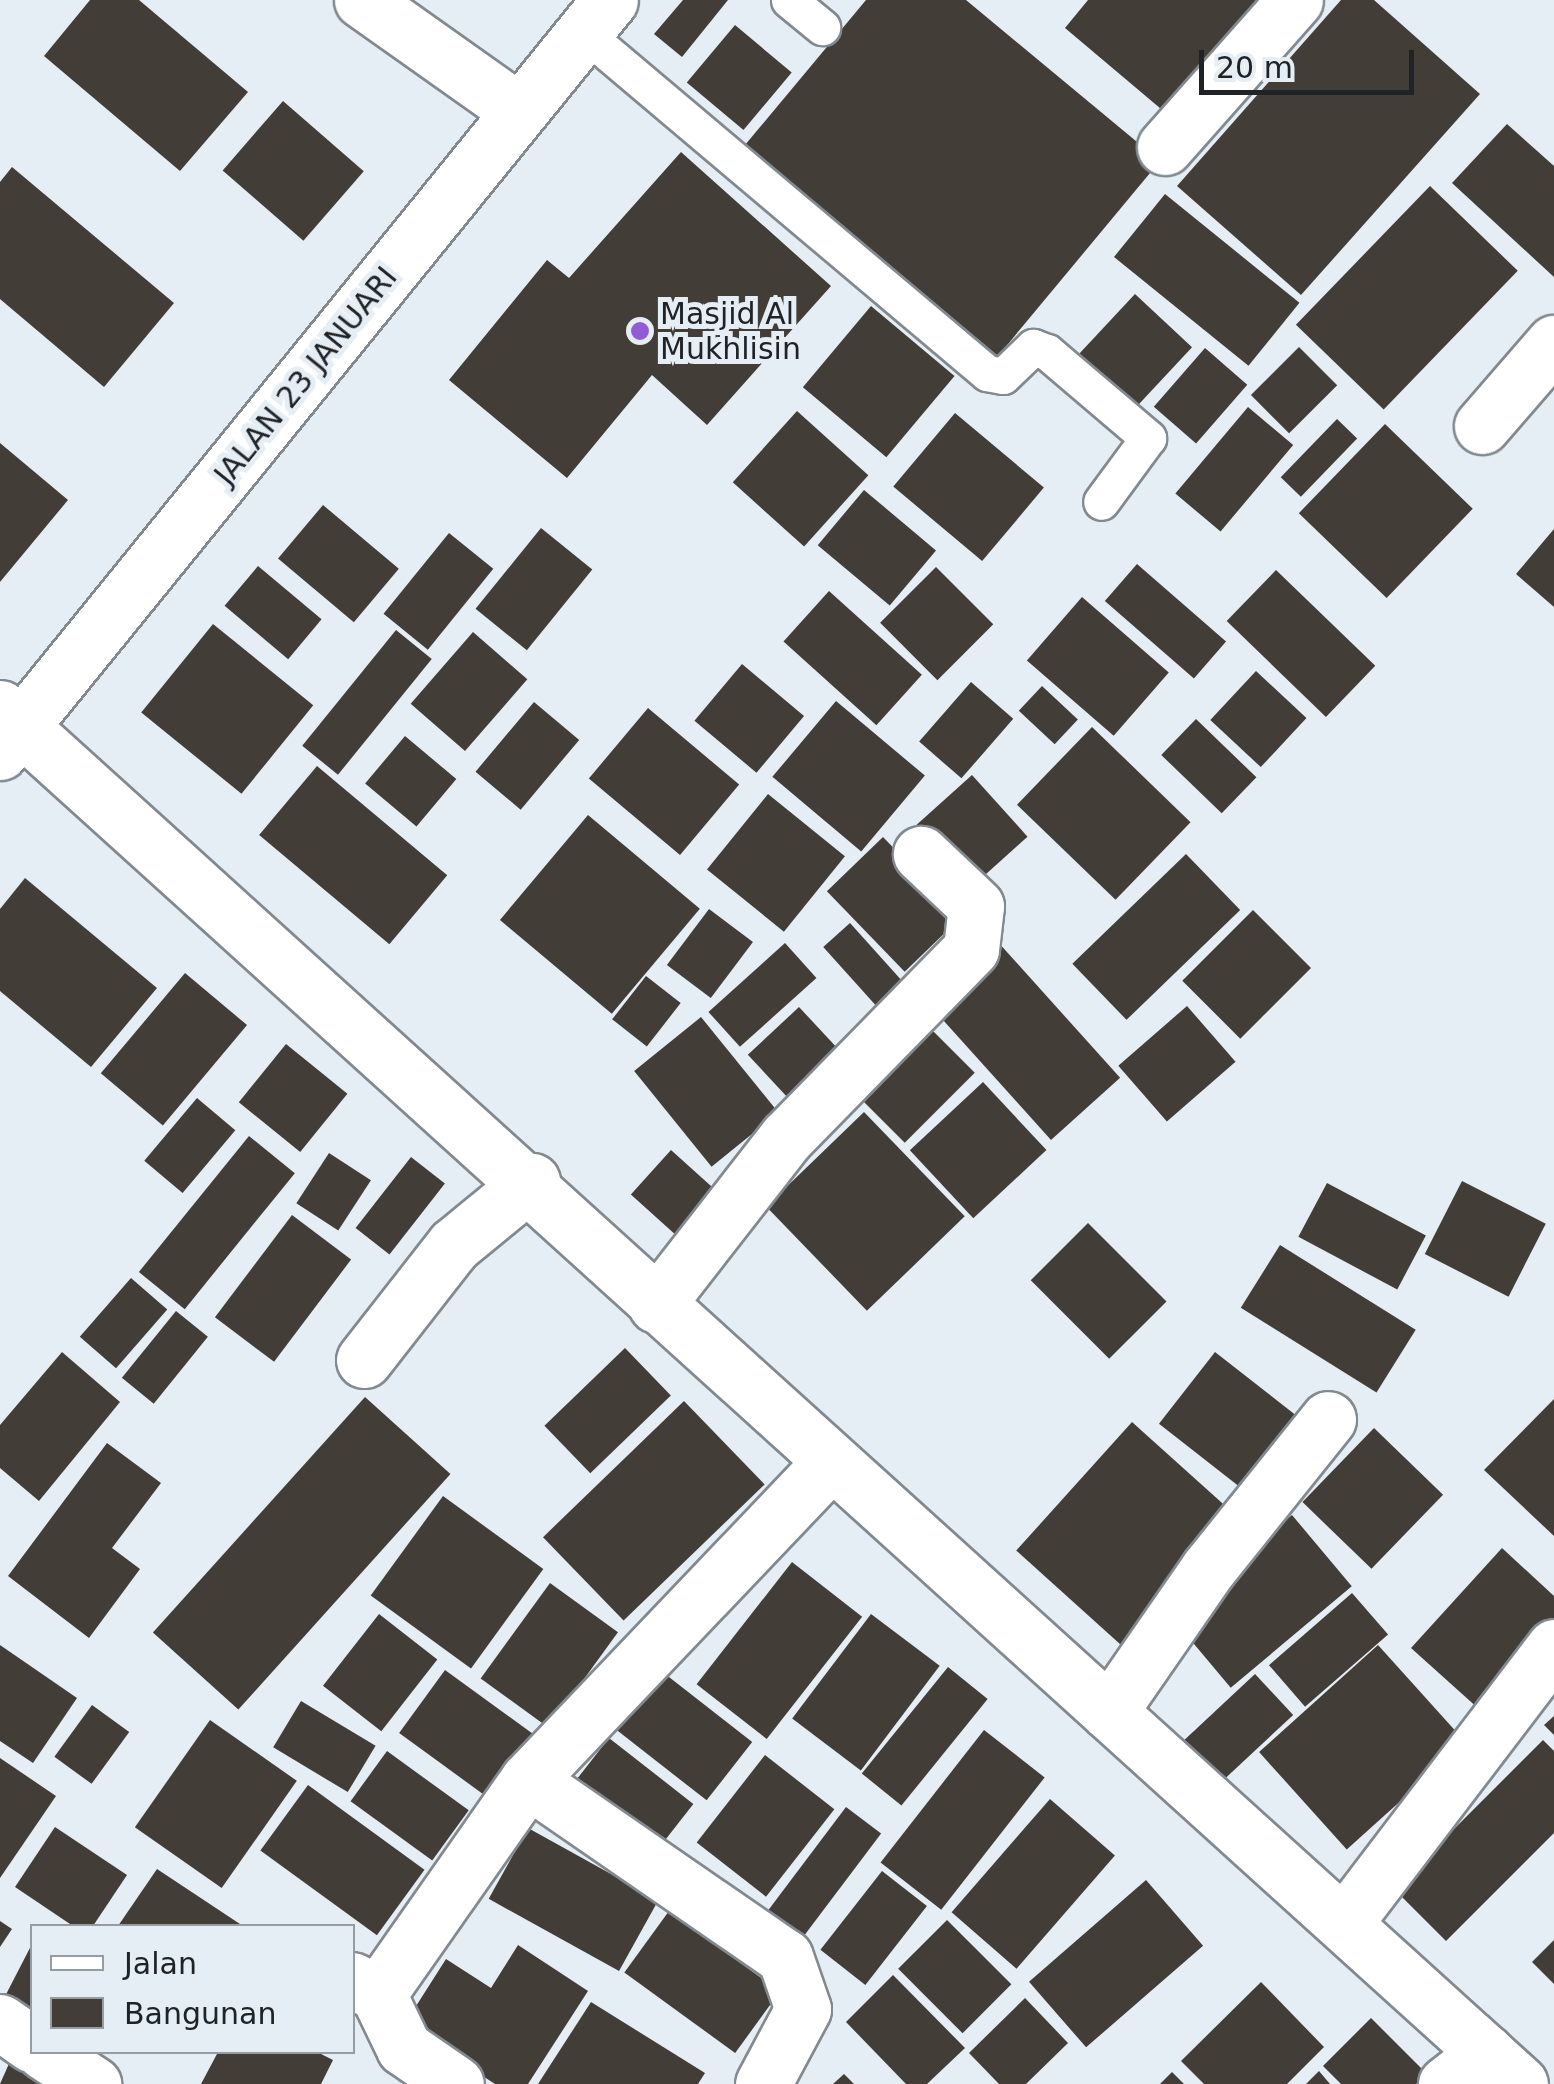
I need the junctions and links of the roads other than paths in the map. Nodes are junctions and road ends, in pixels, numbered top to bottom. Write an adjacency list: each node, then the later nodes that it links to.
1 (362, 0): 6 (street)
2 (789, 0): 5 (lane)
3 (1294, 0): 7 (street)
4 (597, 16): 6 (street, JALAN 23 JANUARI); 10 (lane)
5 (822, 27)
6 (519, 112): 11 (street, JALAN 23 JANUARI)
7 (1165, 147)
8 (1554, 344): 9 (street)
9 (1482, 426)
10 (1101, 502)
11 (7, 729): 13 (street)
12 (920, 854): 14 (street)
13 (532, 1181): 14 (street); 15 (street)
14 (656, 1305): 17 (street)
15 (364, 1360)
16 (1328, 1419): 19 (street)
17 (829, 1464): 19 (street); 20 (street)
18 (1554, 1647): 21 (street)
19 (1109, 1712): 21 (street)
20 (528, 1780): 22 (street); 29 (street)
21 (1344, 1923): 26 (street)
22 (365, 1987): 28 (street)
23 (0, 2022): 24 (street)
24 (30, 2043)
25 (47, 2054): 27 (street)
26 (1484, 2074)
27 (93, 2084)
28 (456, 2084)
29 (762, 2084)

